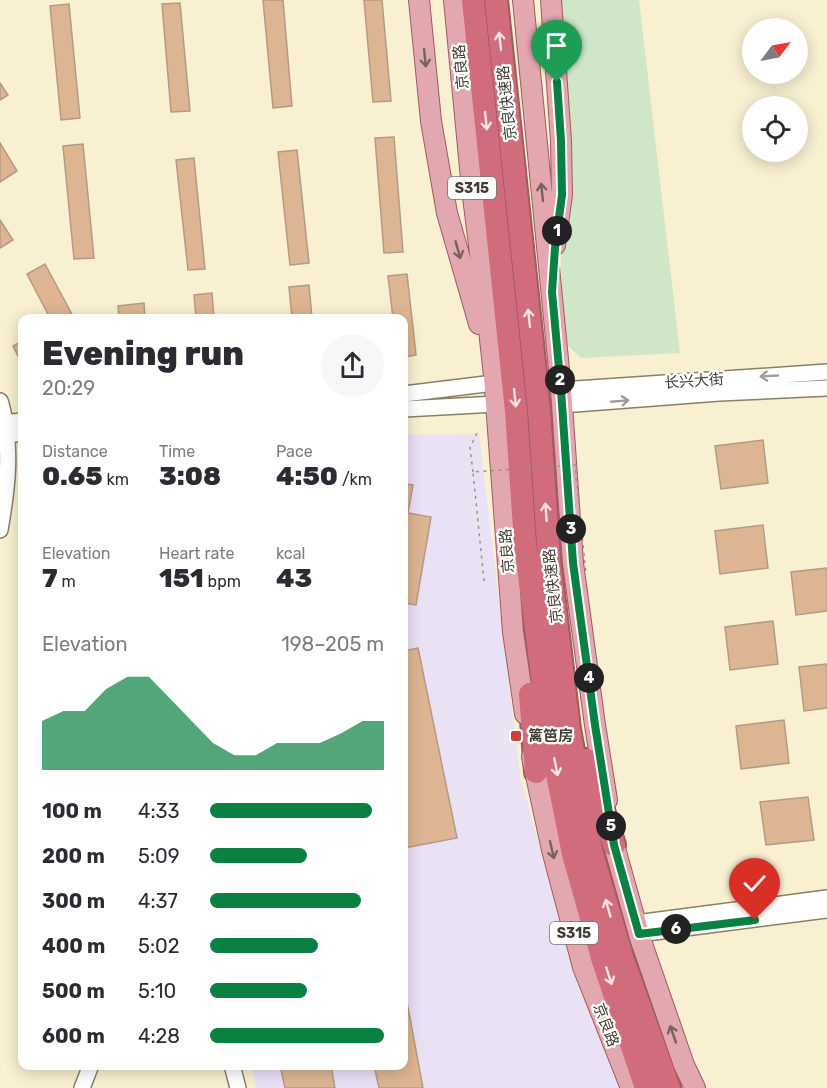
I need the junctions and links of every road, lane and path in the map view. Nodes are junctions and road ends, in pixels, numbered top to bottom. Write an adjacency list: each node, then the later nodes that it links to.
1 (419, 0): 9 (main road, one-way to 9)
2 (454, 0): 9 (main road, 京良路 / S315)
3 (473, 0): 22 (highway, 京良快速路, one-way to 22)
4 (496, 0): 25 (highway, 京良快速路, one-way to 4)
5 (524, 0): 7 (main road, one-way to 5)
6 (551, 0): 7 (main road)
7 (552, 292): 12 (main road)
8 (827, 372): 12 (street, 长兴大街, one-way to 12)
9 (494, 379): 11 (street); 14 (main road, 京良路 / S315)
10 (827, 388): 12 (street, 长兴大街, one-way to 10)
11 (408, 393)
12 (562, 398): 27 (main road)
13 (0, 401): 17 (street)
14 (496, 404): 15 (street); 26 (main road, 京良路 / S315)
15 (408, 409)
16 (18, 423): 17 (street)
17 (3, 429): 19 (street); 21 (street)
18 (478, 431): 20 (path)
19 (18, 432)
20 (473, 472): 23 (path, bridge); 24 (path, bridge)
21 (0, 530)
22 (525, 543): 26 (highway); 34 (highway, 京良快速路, one-way to 34)
23 (586, 573)
24 (484, 581)
25 (566, 696): 27 (highway); 34 (highway, 京良快速路, one-way to 25)
26 (536, 772): 38 (main road, 京良路 / S315, one-way to 38)
27 (614, 845): 30 (main road)
28 (827, 898): 30 (street)
29 (827, 910): 30 (street)
30 (637, 928): 39 (main road, one-way to 30)
31 (79, 1070): 35 (street)
32 (89, 1070): 36 (street)
33 (233, 1070): 37 (street)
34 (661, 1086)
35 (72, 1088)
36 (82, 1088)
37 (238, 1088)
38 (631, 1088)
39 (695, 1088)

